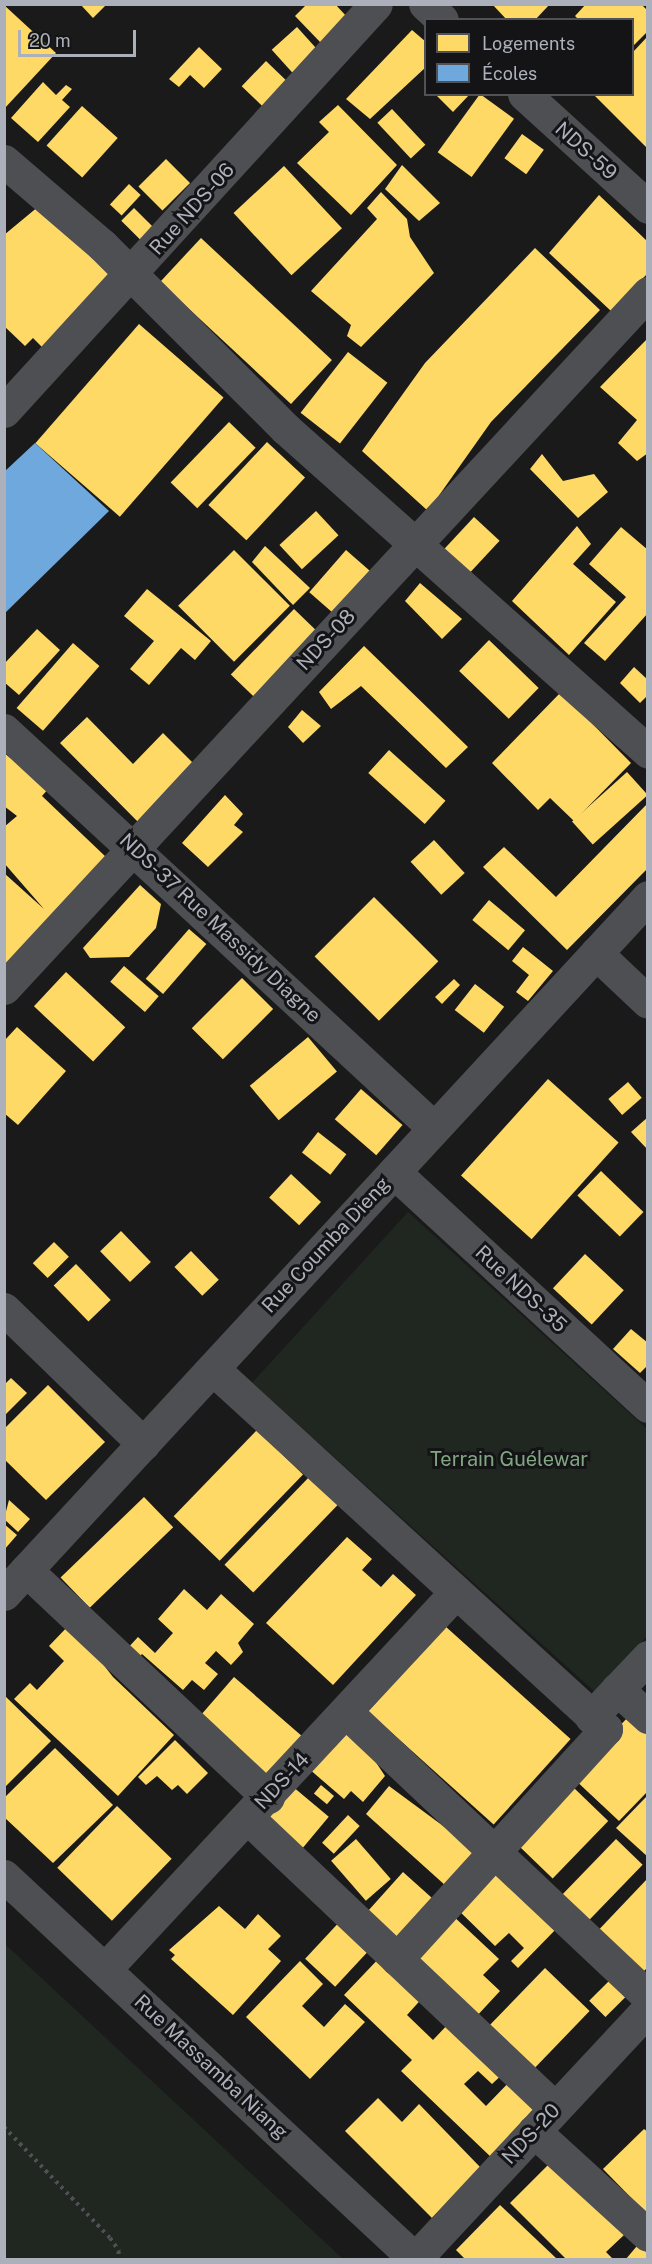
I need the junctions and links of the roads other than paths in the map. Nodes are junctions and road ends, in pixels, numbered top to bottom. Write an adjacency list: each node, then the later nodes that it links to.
1 (376, 4): 7 (street, Rue NDS-06)
2 (425, 4): 3 (street)
3 (440, 18)
4 (526, 96): 6 (street, NDS-59)
5 (4, 160): 7 (street)
6 (648, 207)
7 (131, 277): 9 (street, Rue NDS-06); 10 (street)
8 (648, 293): 10 (street, NDS-08)
9 (4, 411)
10 (416, 542): 12 (street); 13 (street, NDS-08)
11 (4, 730): 13 (street, NDS-37 Rue Massidy Diagne)
12 (648, 752)
13 (135, 848): 16 (street, NDS-08); 18 (street, NDS-37 Rue Massidy Diagne)
14 (648, 897): 15 (street, Rue Coumba Dieng)
15 (596, 953): 17 (street); 18 (street, Rue Coumba Dieng)
16 (4, 988)
17 (648, 1002)
18 (434, 1128): 19 (street, Rue Coumba Dieng)
19 (394, 1172): 21 (street, Rue Coumba Dieng); 22 (street, Rue NDS-35)
20 (4, 1309): 23 (street)
21 (213, 1369): 23 (street, Rue Coumba Dieng); 25 (street)
22 (648, 1406)
23 (144, 1444): 24 (street, Rue Coumba Dieng)
24 (15, 1582): 31 (street)
25 (456, 1592): 28 (street, NDS-14); 29 (street)
26 (648, 1657): 27 (street)
27 (617, 1689): 29 (street); 30 (street)
28 (346, 1712): 31 (street, NDS-14); 32 (street)
29 (591, 1717): 32 (street)
30 (648, 1717)
31 (258, 1808): 34 (street); 35 (street, NDS-14)
32 (495, 1852): 34 (street); 36 (street)
33 (4, 1876): 35 (street, Rue Massamba Niang)
34 (397, 1959): 38 (street)
35 (106, 1968): 40 (street, Rue Massamba Niang)
36 (648, 1997)
37 (641, 2029): 38 (street, NDS-20)
38 (545, 2119): 39 (street); 40 (street, NDS-20)
39 (648, 2235)
40 (415, 2259)

